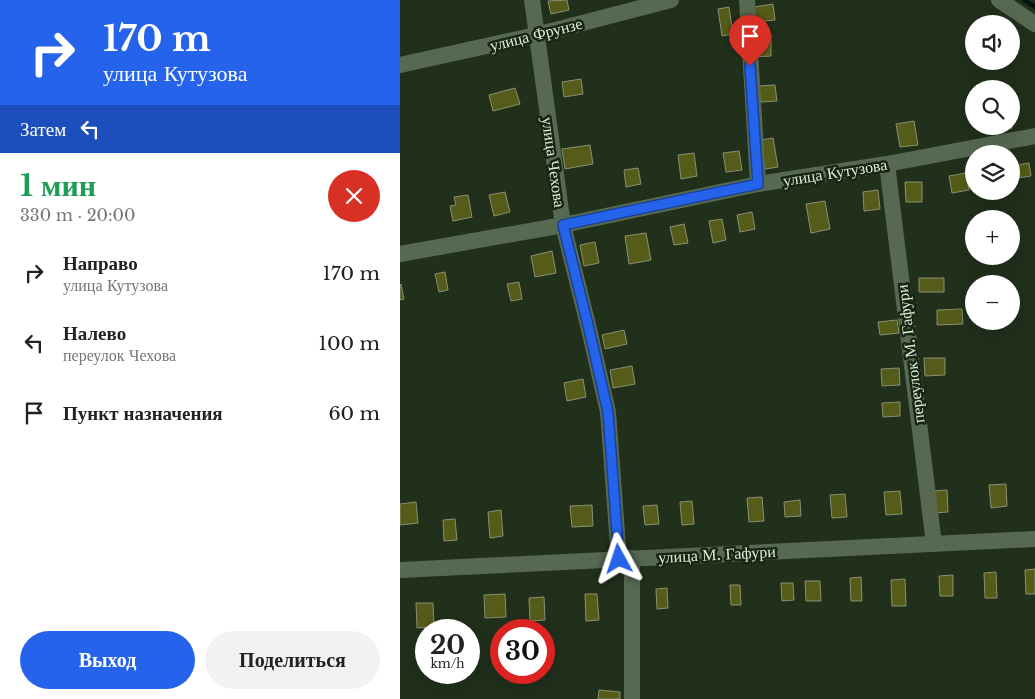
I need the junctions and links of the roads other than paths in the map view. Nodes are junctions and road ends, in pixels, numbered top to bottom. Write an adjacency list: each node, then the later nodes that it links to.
1 (532, 0): 6 (street, улица Чехова)
2 (671, 0): 6 (street, улица Фрунзе)
3 (747, 0): 10 (street)
4 (999, 0): 5 (street)
5 (1035, 24)
6 (536, 34): 7 (street, улица Фрунзе); 11 (street, улица Чехова)
7 (400, 66)
8 (1035, 136): 9 (street, улица Кутузова)
9 (887, 164): 10 (street, улица Кутузова); 14 (street, переулок М. Гафури)
10 (758, 184): 11 (street, улица Кутузова)
11 (563, 225): 12 (street, улица Кутузова); 15 (street, улица Чехова)
12 (400, 254)
13 (1035, 539): 14 (street, улица М. Гафури)
14 (934, 544): 15 (street, улица М. Гафури)
15 (625, 559): 16 (street, улица М. Гафури); 17 (street, улица Чехова)
16 (400, 570)
17 (632, 699)

